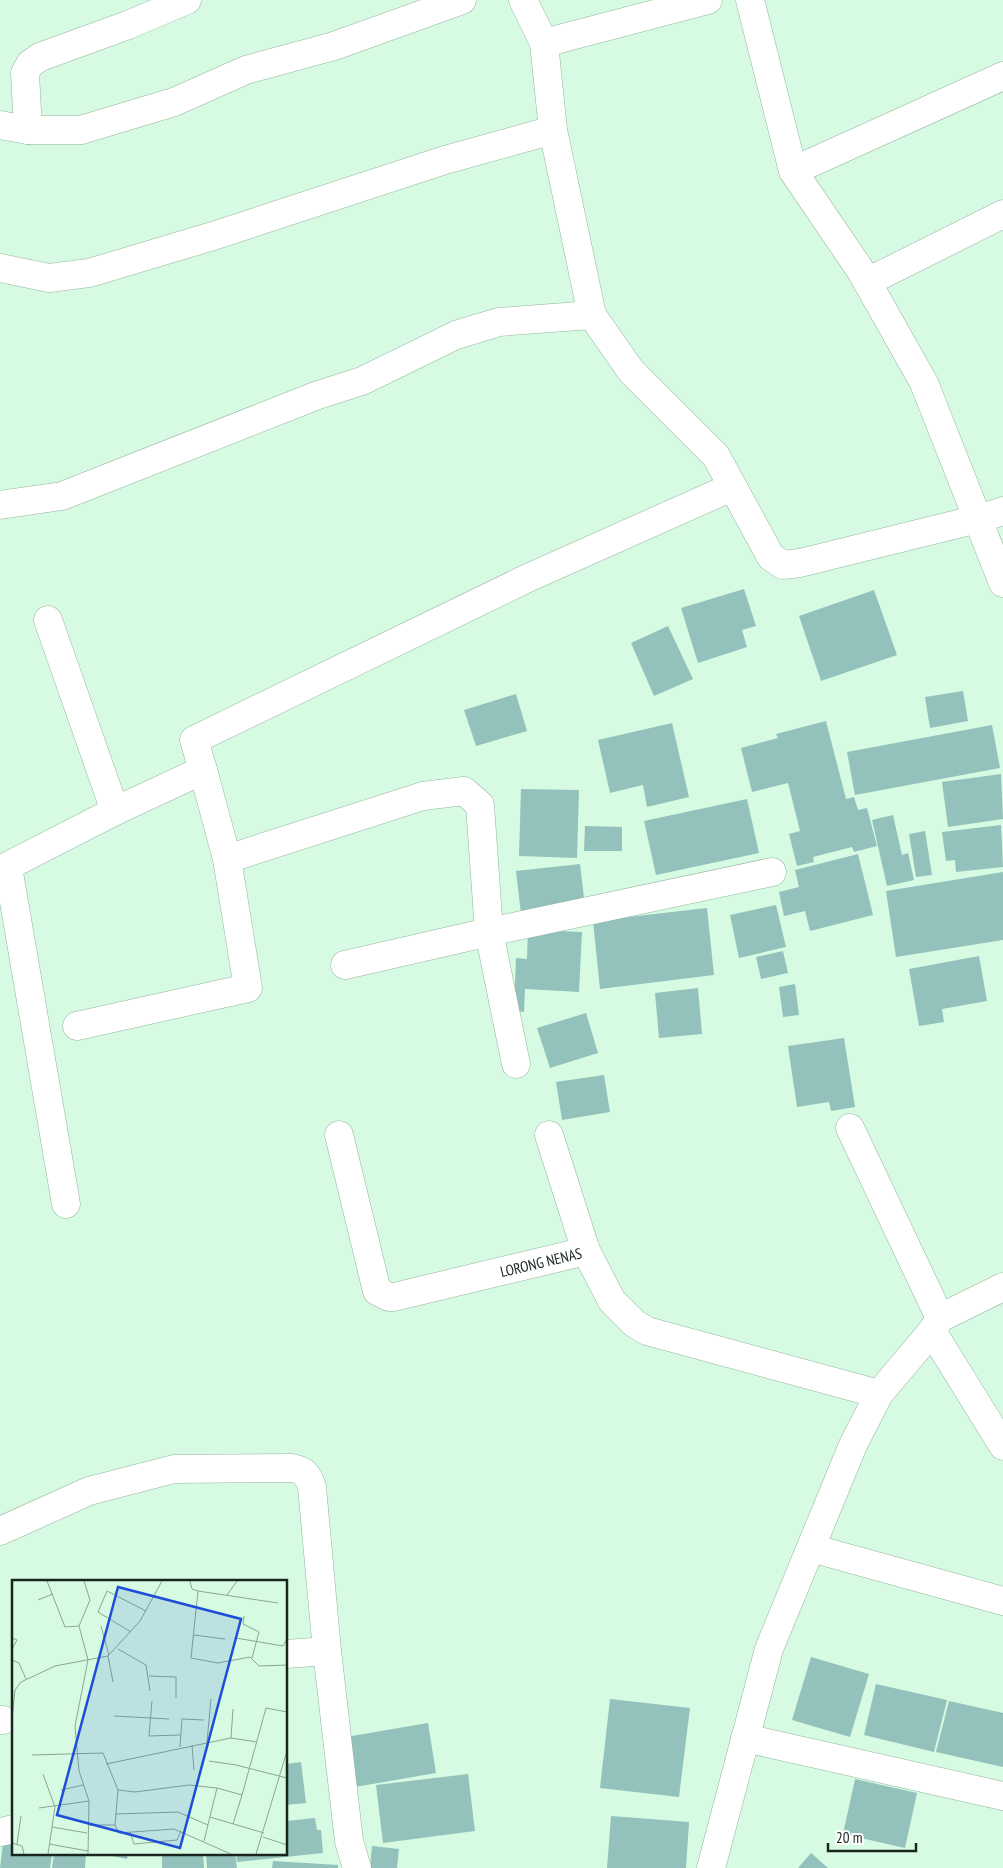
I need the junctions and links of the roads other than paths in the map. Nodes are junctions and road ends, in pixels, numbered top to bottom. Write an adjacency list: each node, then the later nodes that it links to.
1 (187, 0): 10 (street)
2 (462, 0): 6 (street)
3 (523, 0): 7 (street)
4 (708, 0): 7 (street)
5 (750, 0): 12 (street)
6 (407, 10): 10 (street)
7 (544, 43): 11 (street)
8 (1003, 76): 12 (street)
9 (0, 125): 10 (street)
10 (28, 130)
11 (553, 130): 14 (street); 16 (street)
12 (793, 171): 15 (street)
13 (1003, 214): 15 (street)
14 (0, 268)
15 (867, 282): 19 (street)
16 (592, 315): 17 (street); 18 (street)
17 (732, 487): 19 (street); 22 (street)
18 (0, 505)
19 (990, 515): 20 (street)
20 (1003, 583)
21 (48, 620): 23 (street)
22 (203, 770): 23 (street); 24 (street)
23 (115, 811): 25 (street)
24 (227, 859): 27 (street); 29 (street)
25 (4, 868): 34 (street)
26 (772, 872): 27 (street)
27 (489, 932): 28 (street); 30 (street)
28 (345, 965)
29 (76, 1026)
30 (516, 1064)
31 (850, 1128): 37 (street)
32 (339, 1135): 35 (street, LORONG NENAS)
33 (549, 1135): 35 (street)
34 (66, 1204)
35 (586, 1251): 38 (street, LORONG NENAS)
36 (1003, 1288): 37 (street)
37 (936, 1325): 38 (street); 39 (street)
38 (879, 1394): 41 (street)
39 (1003, 1446)
40 (0, 1531): 43 (street)
41 (810, 1548): 42 (street); 45 (street)
42 (1003, 1601)
43 (328, 1651): 44 (street); 47 (street)
44 (288, 1654)
45 (745, 1738): 46 (street); 48 (street)
46 (1003, 1796)
47 (357, 1868)
48 (711, 1868)

